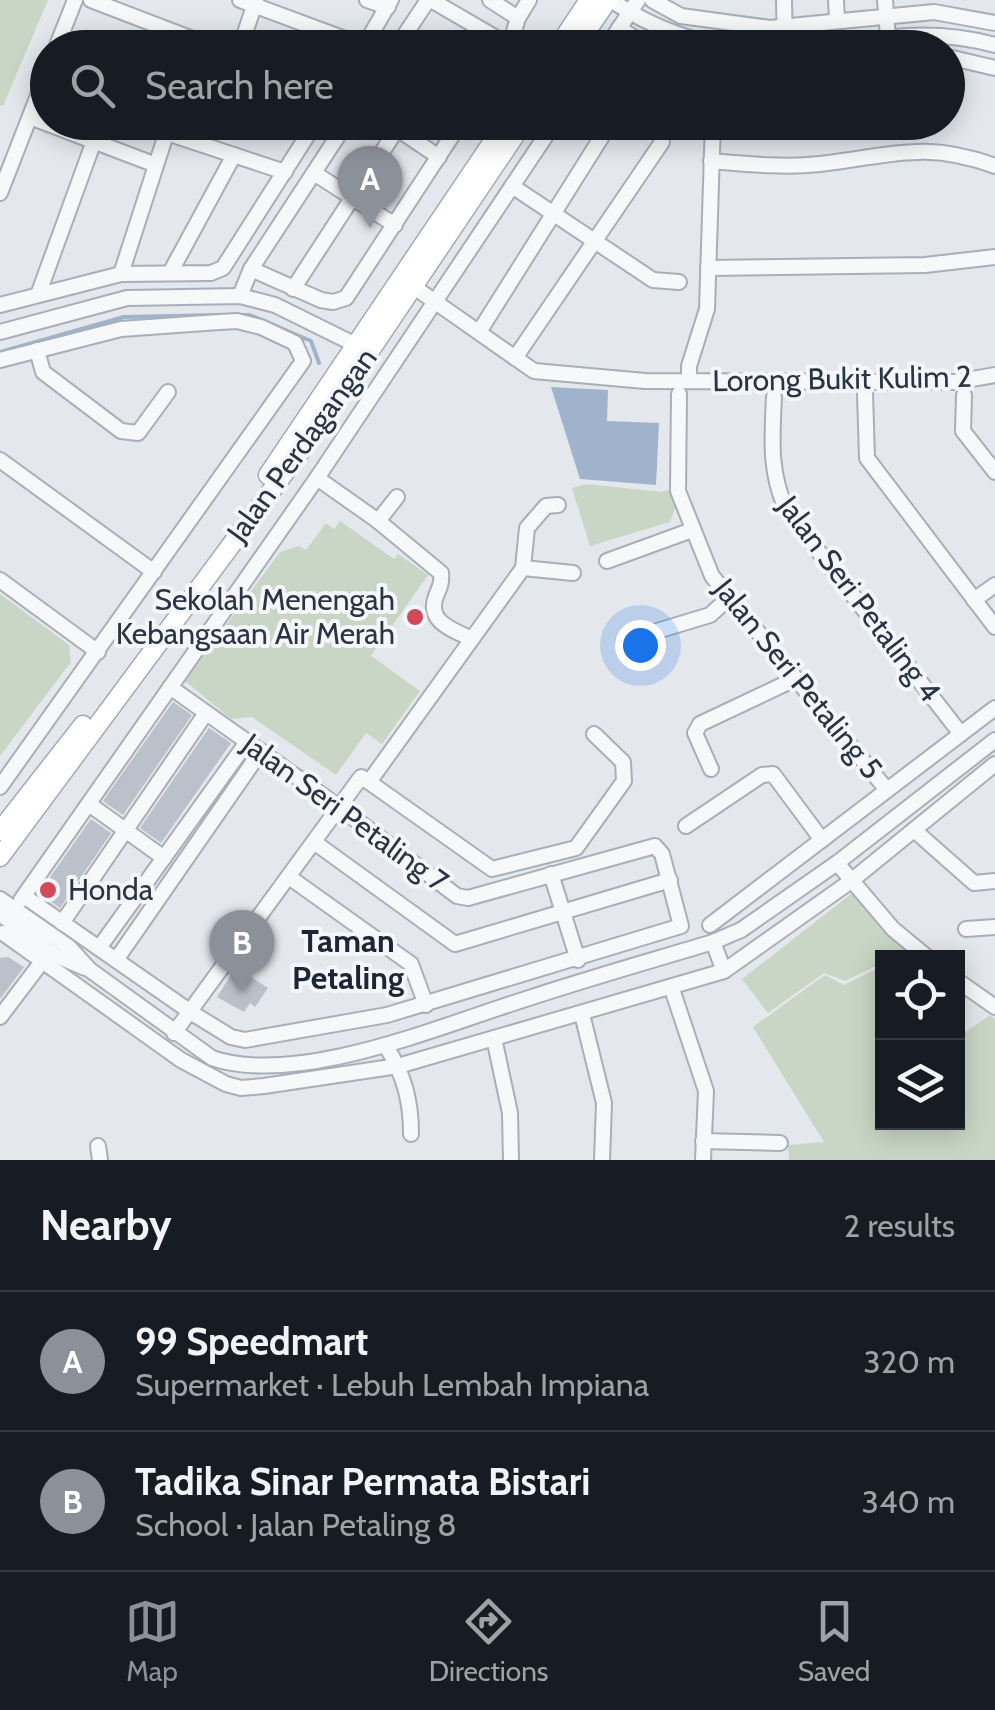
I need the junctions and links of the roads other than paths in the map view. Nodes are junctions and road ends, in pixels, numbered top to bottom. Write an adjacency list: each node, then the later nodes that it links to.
1 (75, 0): 24 (street)
2 (91, 0): 25 (street)
3 (367, 0): 14 (street)
4 (429, 0): 29 (street); 30 (street)
5 (490, 0): 19 (street)
6 (529, 0): 19 (street)
7 (589, 0): 32 (main road)
8 (610, 0): 15 (street); 33 (main road)
9 (652, 0): 18 (street)
10 (692, 0): 18 (street)
11 (784, 0): 23 (street)
12 (836, 0): 20 (street)
13 (250, 2): 26 (street); 27 (street)
14 (390, 4): 28 (street)
15 (634, 6): 22 (street); 35 (street)
16 (934, 6): 17 (street); 21 (street)
17 (885, 8): 20 (street)
18 (680, 16): 23 (street)
19 (518, 18): 31 (street)
20 (837, 21): 23 (street)
21 (995, 23)
22 (619, 28): 34 (street)
23 (785, 28)
24 (64, 30)
25 (169, 30)
26 (244, 30)
27 (320, 30)
28 (374, 30)
29 (408, 30)
30 (481, 30)
31 (515, 30)
32 (569, 30)
33 (589, 30)
34 (622, 30)
35 (663, 30)
36 (965, 36): 37 (street)
37 (995, 44)
38 (965, 60): 39 (street)
39 (995, 68)
40 (30, 116): 64 (street)
41 (89, 140): 54 (street)
42 (164, 140): 59 (street)
43 (197, 140): 56 (street)
44 (305, 140): 61 (street)
45 (335, 140): 62 (street)
46 (384, 140): 65 (street)
47 (413, 140): 57 (street)
48 (450, 140): 57 (street)
49 (494, 140): 83 (main road, Jalan Perdagangan)
50 (512, 140): 75 (main road, Jalan Perdagangan)
51 (543, 140): 63 (street)
52 (599, 140): 66 (street)
53 (713, 140): 58 (street, Lorong Bukit Kulim 2)
54 (94, 142): 59 (street); 77 (street)
55 (662, 142): 68 (street)
56 (234, 155): 61 (street); 72 (street)
57 (439, 157): 67 (street)
58 (712, 161): 60 (street); 70 (street, Lorong Bukit Kulim 2)
59 (156, 166): 73 (street)
60 (995, 166)
61 (285, 172): 72 (street)
62 (314, 173): 65 (street); 71 (street)
63 (512, 186): 66 (street); 79 (street)
64 (0, 192)
65 (352, 197): 67 (street); 76 (street)
66 (553, 213): 68 (street); 82 (street)
67 (395, 225): 76 (street)
68 (594, 241): 74 (street); 85 (street)
69 (995, 257): 70 (street)
70 (708, 268): 88 (street, Lorong Bukit Kulim 2)
71 (251, 269): 76 (street); 78 (street)
72 (170, 273): 73 (street)
73 (121, 274): 77 (street)
74 (679, 282)
75 (414, 287): 79 (street, Lorong Bukit Kulim 2); 134 (main road, Jalan Perdagangan)
76 (293, 289)
77 (38, 295): 80 (street)
78 (240, 296): 81 (street); 83 (street)
79 (435, 302): 82 (street, Lorong Bukit Kulim 2); 95 (street)
80 (0, 305)
81 (0, 332)
82 (479, 332): 85 (street, Lorong Bukit Kulim 2)
83 (354, 344): 130 (main road, Jalan Perdagangan)
84 (37, 350): 86 (street); 89 (street); 102 (street)
85 (515, 358): 88 (street, Lorong Bukit Kulim 2)
86 (0, 360)
87 (995, 375): 88 (street, Lorong Bukit Kulim 2)
88 (684, 388): 99 (street, Jalan Seri Petaling 5)
89 (168, 392)
90 (865, 393): 107 (street)
91 (964, 394): 94 (street)
92 (774, 397): 117 (street, Jalan Seri Petaling 4)
93 (0, 460): 102 (street)
94 (995, 472)
95 (316, 478): 98 (street); 113 (street)
96 (397, 497): 98 (street)
97 (558, 505): 101 (street)
98 (378, 521): 109 (street)
99 (692, 530): 100 (street); 106 (street, Jalan Seri Petaling 5)
100 (607, 561)
101 (523, 568): 103 (street); 109 (street)
102 (154, 572): 111 (street)
103 (573, 573)
104 (0, 580): 111 (street)
105 (995, 585): 107 (street)
106 (730, 597): 110 (street); 112 (street, Jalan Seri Petaling 5)
107 (974, 600): 108 (street)
108 (995, 628)
109 (472, 640): 123 (street)
110 (624, 641)
111 (98, 652): 124 (street)
112 (795, 679): 122 (street); 125 (street, Jalan Seri Petaling 5)
113 (170, 687): 115 (street, Jalan Seri Petaling 7); 126 (street)
114 (995, 708): 117 (street)
115 (206, 712): 119 (street, Jalan Seri Petaling 7); 131 (street)
116 (594, 734): 123 (street)
117 (961, 734): 125 (street)
118 (995, 740): 136 (street)
119 (247, 742): 120 (street, Jalan Seri Petaling 7); 135 (street)
120 (262, 752): 127 (street, Jalan Seri Petaling 7); 153 (street)
121 (995, 764): 129 (street)
122 (711, 768)
123 (369, 782): 127 (street)
124 (0, 787)
125 (888, 790): 132 (street)
126 (89, 804): 131 (street); 144 (street)
127 (339, 807): 133 (street); 137 (street, Jalan Seri Petaling 7)
128 (686, 826): 132 (street)
129 (914, 830): 140 (street); 141 (street)
130 (0, 831)
131 (125, 831): 135 (street); 145 (street)
132 (822, 840): 146 (street)
133 (314, 842): 138 (street); 143 (street)
134 (0, 857)
135 (164, 858): 150 (street)
136 (837, 863): 140 (street); 149 (street)
137 (552, 874): 139 (street, Jalan Seri Petaling 7); 143 (street)
138 (288, 878): 158 (street); 160 (street)
139 (670, 880): 143 (street); 154 (street)
140 (851, 881): 151 (street); 155 (street)
141 (995, 881)
142 (0, 899): 144 (street)
143 (564, 914): 154 (street)
144 (9, 919): 145 (street); 152 (street); 163 (street)
145 (62, 923): 150 (street)
146 (710, 925)
147 (995, 927): 148 (street)
148 (966, 929)
149 (713, 942): 155 (street); 165 (street)
150 (99, 948): 153 (street)
151 (918, 950)
152 (44, 959): 162 (street); 166 (street)
153 (116, 960): 160 (street)
154 (578, 960): 158 (street)
155 (724, 971): 157 (street)
156 (965, 986): 159 (street)
157 (672, 988): 161 (street); 168 (street)
158 (426, 1004): 160 (street)
159 (995, 1007)
160 (192, 1013): 163 (street)
161 (582, 1014): 164 (street); 171 (street)
162 (0, 1017)
163 (174, 1032): 165 (street)
164 (494, 1038): 166 (street); 170 (street)
165 (386, 1046): 166 (street)
166 (398, 1066): 167 (street)
167 (412, 1134)
168 (703, 1142): 169 (street); 172 (street)
169 (780, 1143)
170 (511, 1160)
171 (602, 1160)
172 (702, 1160)

